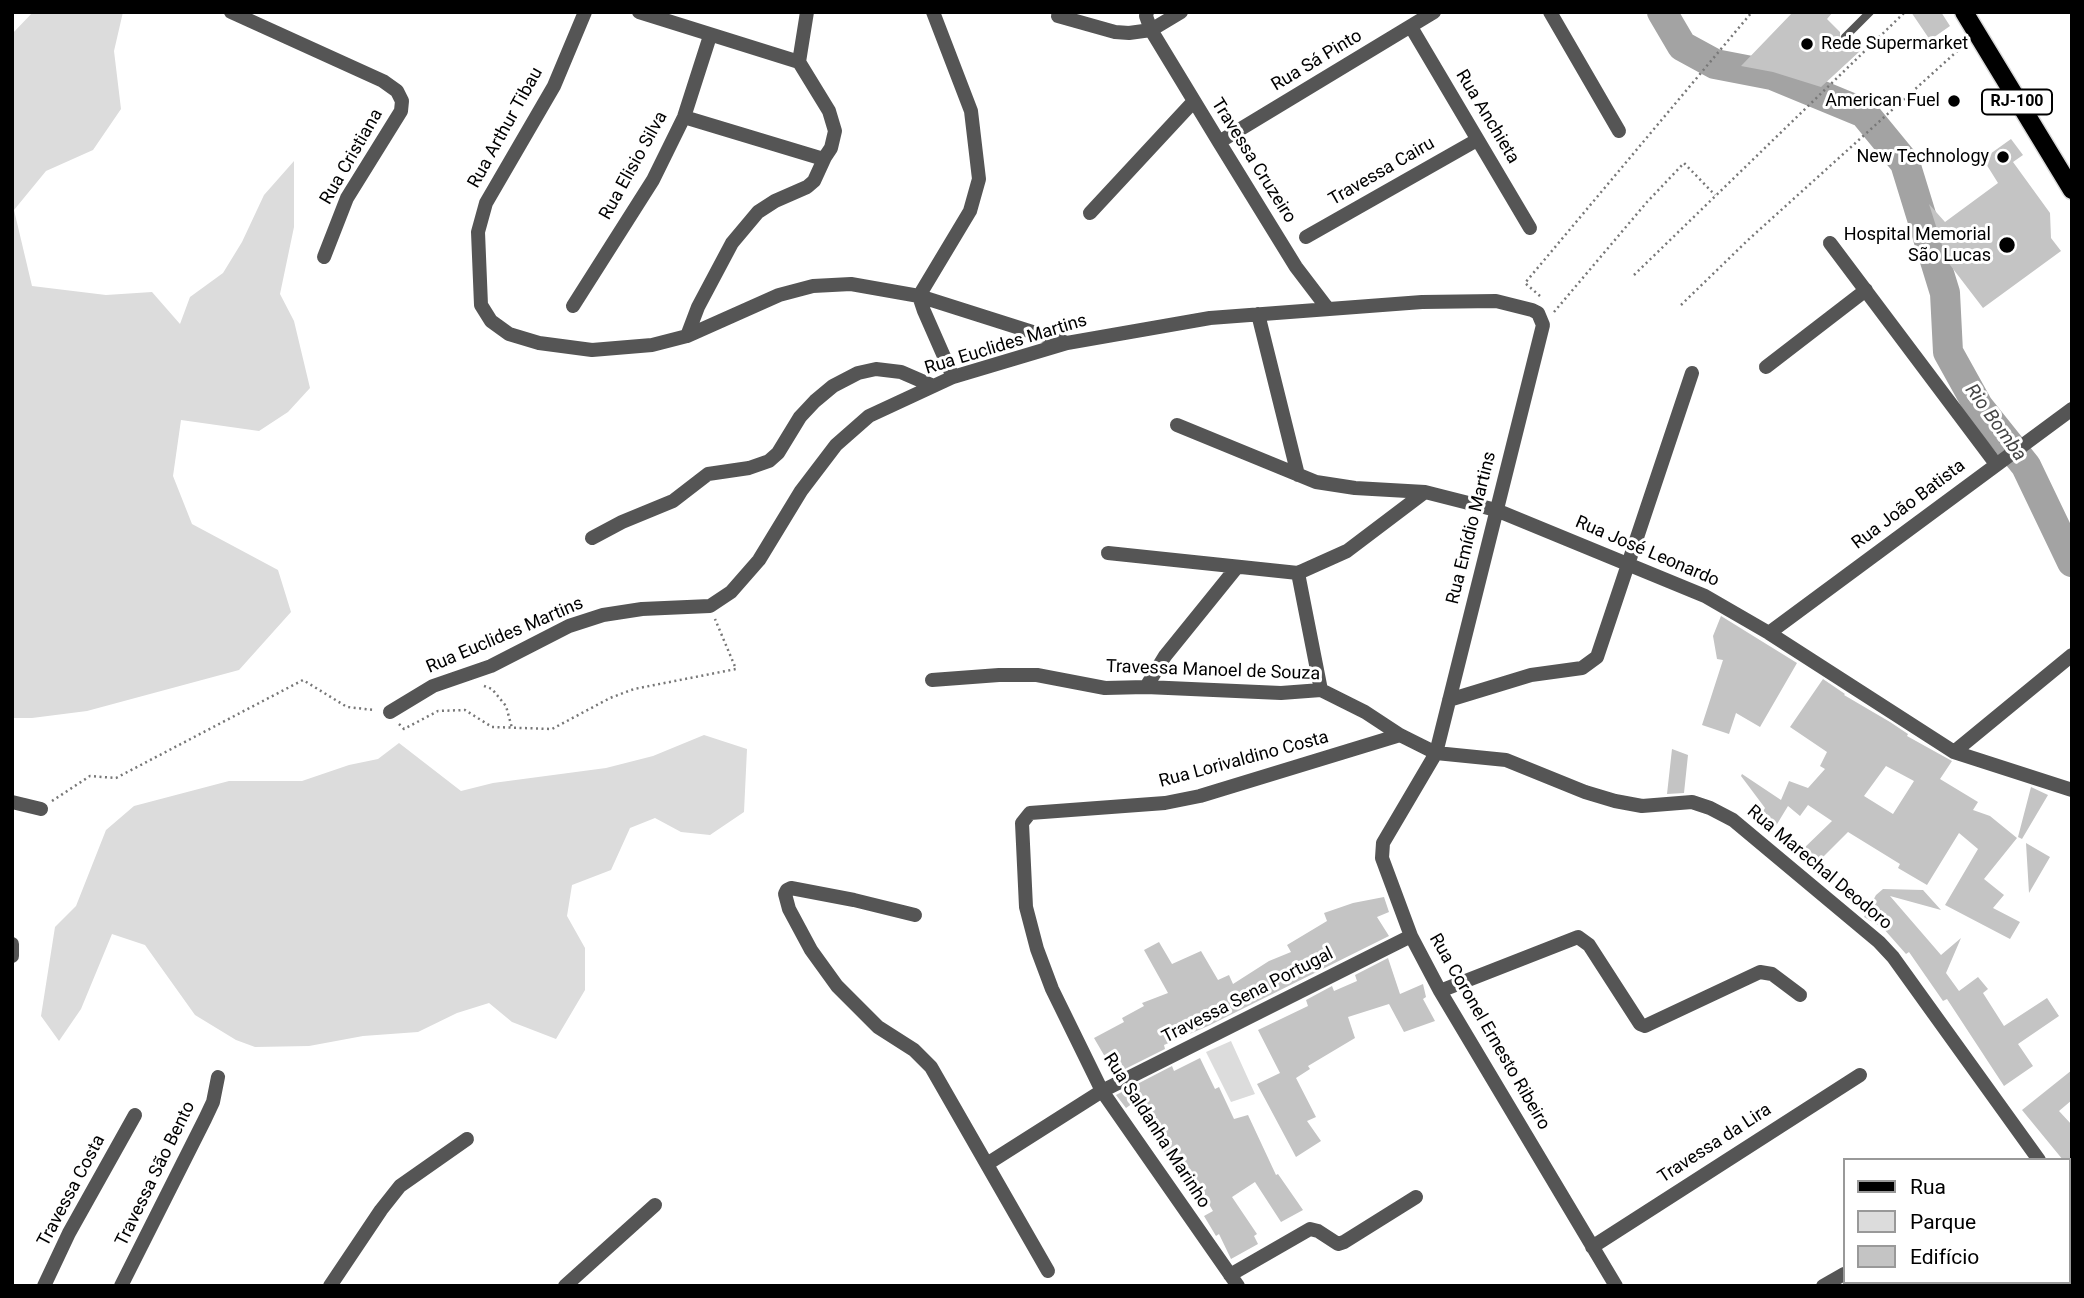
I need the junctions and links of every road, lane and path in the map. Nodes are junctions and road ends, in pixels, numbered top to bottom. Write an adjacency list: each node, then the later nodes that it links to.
1 (231, 12): 33 (street, Rua Cristiana)
2 (585, 12): 42 (street, Rua Arthur Tibau)
3 (639, 12): 18 (street)
4 (807, 12): 20 (street)
5 (933, 12): 36 (street)
6 (1147, 12): 16 (street, Travessa Cruzeiro)
7 (1181, 12): 16 (street)
8 (1434, 12): 15 (street, Rua Sá Pinto)
9 (1550, 12): 23 (street)
10 (1752, 12): 41 (path)
11 (1870, 12): 19 (lane)
12 (1905, 12): 28 (path)
13 (1964, 12): 17 (main road, RJ-100)
14 (1058, 16): 16 (street)
15 (1411, 27): 24 (street, Rua Anchieta); 25 (street, Rua Sá Pinto)
16 (1151, 30): 21 (street, Travessa Cruzeiro)
17 (1977, 33): 27 (main road, RJ-100); 37 (path)
18 (710, 36): 20 (street); 22 (street, Rua Elisio Silva)
19 (1845, 37)
20 (799, 62): 26 (street)
21 (1194, 101): 25 (street, Travessa Cruzeiro); 29 (street)
22 (684, 117): 26 (street); 38 (street, Rua Elisio Silva)
23 (1619, 131)
24 (1477, 140): 30 (street, Rua Anchieta); 31 (street, Travessa Cairu)
25 (1219, 142): 39 (street, Travessa Cruzeiro)
26 (825, 157): 42 (street)
27 (2072, 190)
28 (1715, 195): 34 (path); 41 (path)
29 (1090, 213)
30 (1530, 228)
31 (1306, 237)
32 (1830, 243): 35 (street)
33 (324, 257)
34 (1634, 275)
35 (1866, 290): 44 (street); 50 (street)
36 (919, 296): 42 (street, Rua Arthur Tibau); 43 (street, Rua Arthur Tibau); 46 (street)
37 (1681, 305)
38 (573, 306)
39 (1328, 309): 40 (street, Rua Euclides Martins); 41 (street, Rua Euclides Martins)
40 (1258, 314): 43 (street, Rua Euclides Martins); 51 (street)
41 (1540, 319): 53 (street, Rua Emídio Martins)
42 (687, 336)
43 (1067, 344): 46 (street, Rua Euclides Martins)
44 (1766, 367)
45 (1692, 373): 56 (street)
46 (953, 377): 47 (street, Rua Euclides Martins)
47 (931, 385): 54 (street); 59 (street, Rua Euclides Martins)
48 (2072, 409): 50 (street, Rua João Batista)
49 (1177, 425): 51 (street, Rua José Leonardo)
50 (1996, 464): 60 (street, Rua João Batista)
51 (1298, 475): 52 (street, Rua José Leonardo)
52 (1425, 492): 53 (street, Rua José Leonardo); 58 (street)
53 (1496, 510): 56 (street, Rua José Leonardo); 66 (street, Rua Emídio Martins)
54 (592, 538)
55 (1108, 553): 57 (street)
56 (1628, 564): 60 (street, Rua José Leonardo); 66 (street)
57 (1237, 567): 58 (street); 64 (street)
58 (1298, 573): 65 (street)
59 (710, 606): 62 (street, Rua Euclides Martins); 68 (path)
60 (1769, 633): 70 (street, Rua José Leonardo)
61 (2072, 655): 70 (street)
62 (461, 676): 67 (street, Rua Euclides Martins); 68 (path)
63 (932, 680): 64 (street, Travessa Manoel de Souza)
64 (1146, 687): 65 (street, Travessa Manoel de Souza)
65 (1321, 690): 69 (street, Travessa Manoel de Souza)
66 (1449, 700): 71 (street, Rua Emídio Martins)
67 (390, 712): 68 (path); 74 (path)
68 (512, 727)
69 (1400, 735): 71 (street, Travessa Manoel de Souza); 75 (street, Rua Lorivaldino Costa)
70 (1954, 752): 72 (street, Rua José Leonardo)
71 (1436, 754): 77 (street, Rua Coronel Ernesto Ribeiro); 87 (street, Rua Marechal Deodoro)
72 (2072, 790)
73 (12, 802): 74 (street)
74 (41, 809)
75 (1021, 828): 84 (street, Rua Saldanha Marinho)
76 (915, 915): 88 (street)
77 (1411, 936): 80 (street, Rua Coronel Ernesto Ribeiro); 84 (street, Travessa Sena Portugal)
78 (12, 944): 79 (street)
79 (12, 956)
80 (1440, 991): 81 (street); 91 (street, Rua Coronel Ernesto Ribeiro)
81 (1801, 995)
82 (1860, 1075): 91 (street, Travessa da Lira)
83 (218, 1077): 96 (street, Travessa São Bento)
84 (1102, 1091): 88 (street, Travessa Sena Portugal); 94 (street, Rua Saldanha Marinho)
85 (135, 1115): 95 (street, Travessa Costa)
86 (467, 1139): 97 (street)
87 (2038, 1158)
88 (987, 1164): 92 (street)
89 (1416, 1196): 94 (street)
90 (655, 1205): 98 (street)
91 (1592, 1247): 99 (street, Rua Coronel Ernesto Ribeiro)
92 (1048, 1271)
93 (1842, 1275): 100 (street)
94 (1234, 1281)
95 (44, 1286)
96 (121, 1286)
97 (330, 1286)
98 (565, 1286)
99 (1616, 1286)
100 (1823, 1286)

